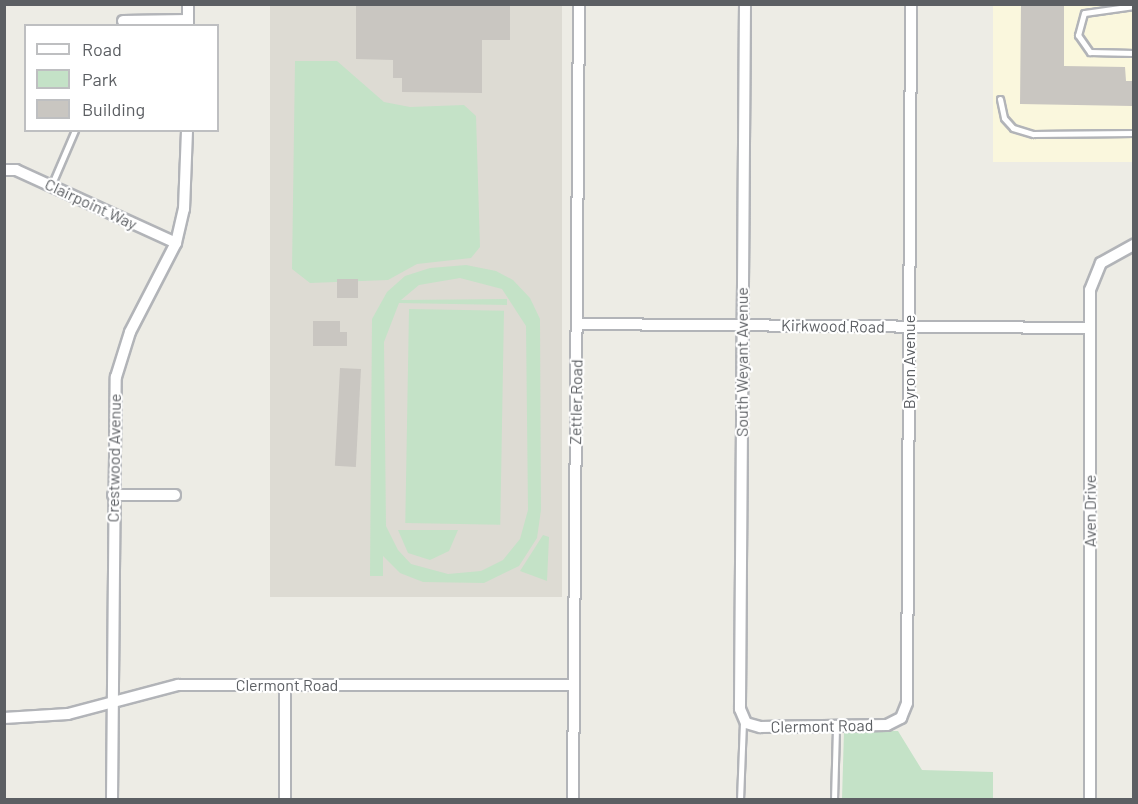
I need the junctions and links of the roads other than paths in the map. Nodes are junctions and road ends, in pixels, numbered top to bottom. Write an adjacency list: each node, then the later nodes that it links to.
1 (188, 4): 7 (street)
2 (579, 4): 17 (street, Zettler Road)
3 (745, 4): 18 (street, South Weyant Avenue)
4 (911, 4): 19 (street, Byron Avenue)
5 (1134, 6): 8 (lane)
6 (123, 21): 7 (street)
7 (188, 22)
8 (1134, 53)
9 (1000, 99): 12 (lane)
10 (74, 132): 14 (lane)
11 (187, 132): 15 (street, Crestwood Avenue)
12 (1134, 133)
13 (4, 170): 14 (street, Clairpoint Way)
14 (51, 186): 15 (street, Clairpoint Way)
15 (176, 243): 21 (street, Crestwood Avenue)
16 (1134, 245): 20 (street, Aven Drive)
17 (577, 324): 18 (street, Kirkwood Road); 24 (street, Zettler Road)
18 (742, 325): 19 (street, Kirkwood Road); 28 (street, South Weyant Avenue)
19 (909, 327): 20 (street, Kirkwood Road); 27 (street, Byron Avenue)
20 (1089, 328): 35 (street, Aven Drive)
21 (113, 495): 22 (street); 25 (street, Crestwood Avenue)
22 (175, 495)
23 (285, 684): 24 (street, Clermont Road); 25 (street, Clermont Road); 31 (street)
24 (574, 685): 32 (street, Zettler Road)
25 (112, 703): 26 (street, Clermont Road); 30 (street, Crestwood Avenue)
26 (4, 718)
27 (901, 718): 29 (street, Clermont Road)
28 (743, 719): 29 (street, Clermont Road); 33 (lane)
29 (836, 727): 34 (lane)
30 (112, 800)
31 (285, 800)
32 (573, 800)
33 (740, 800)
34 (834, 800)
35 (1090, 800)

